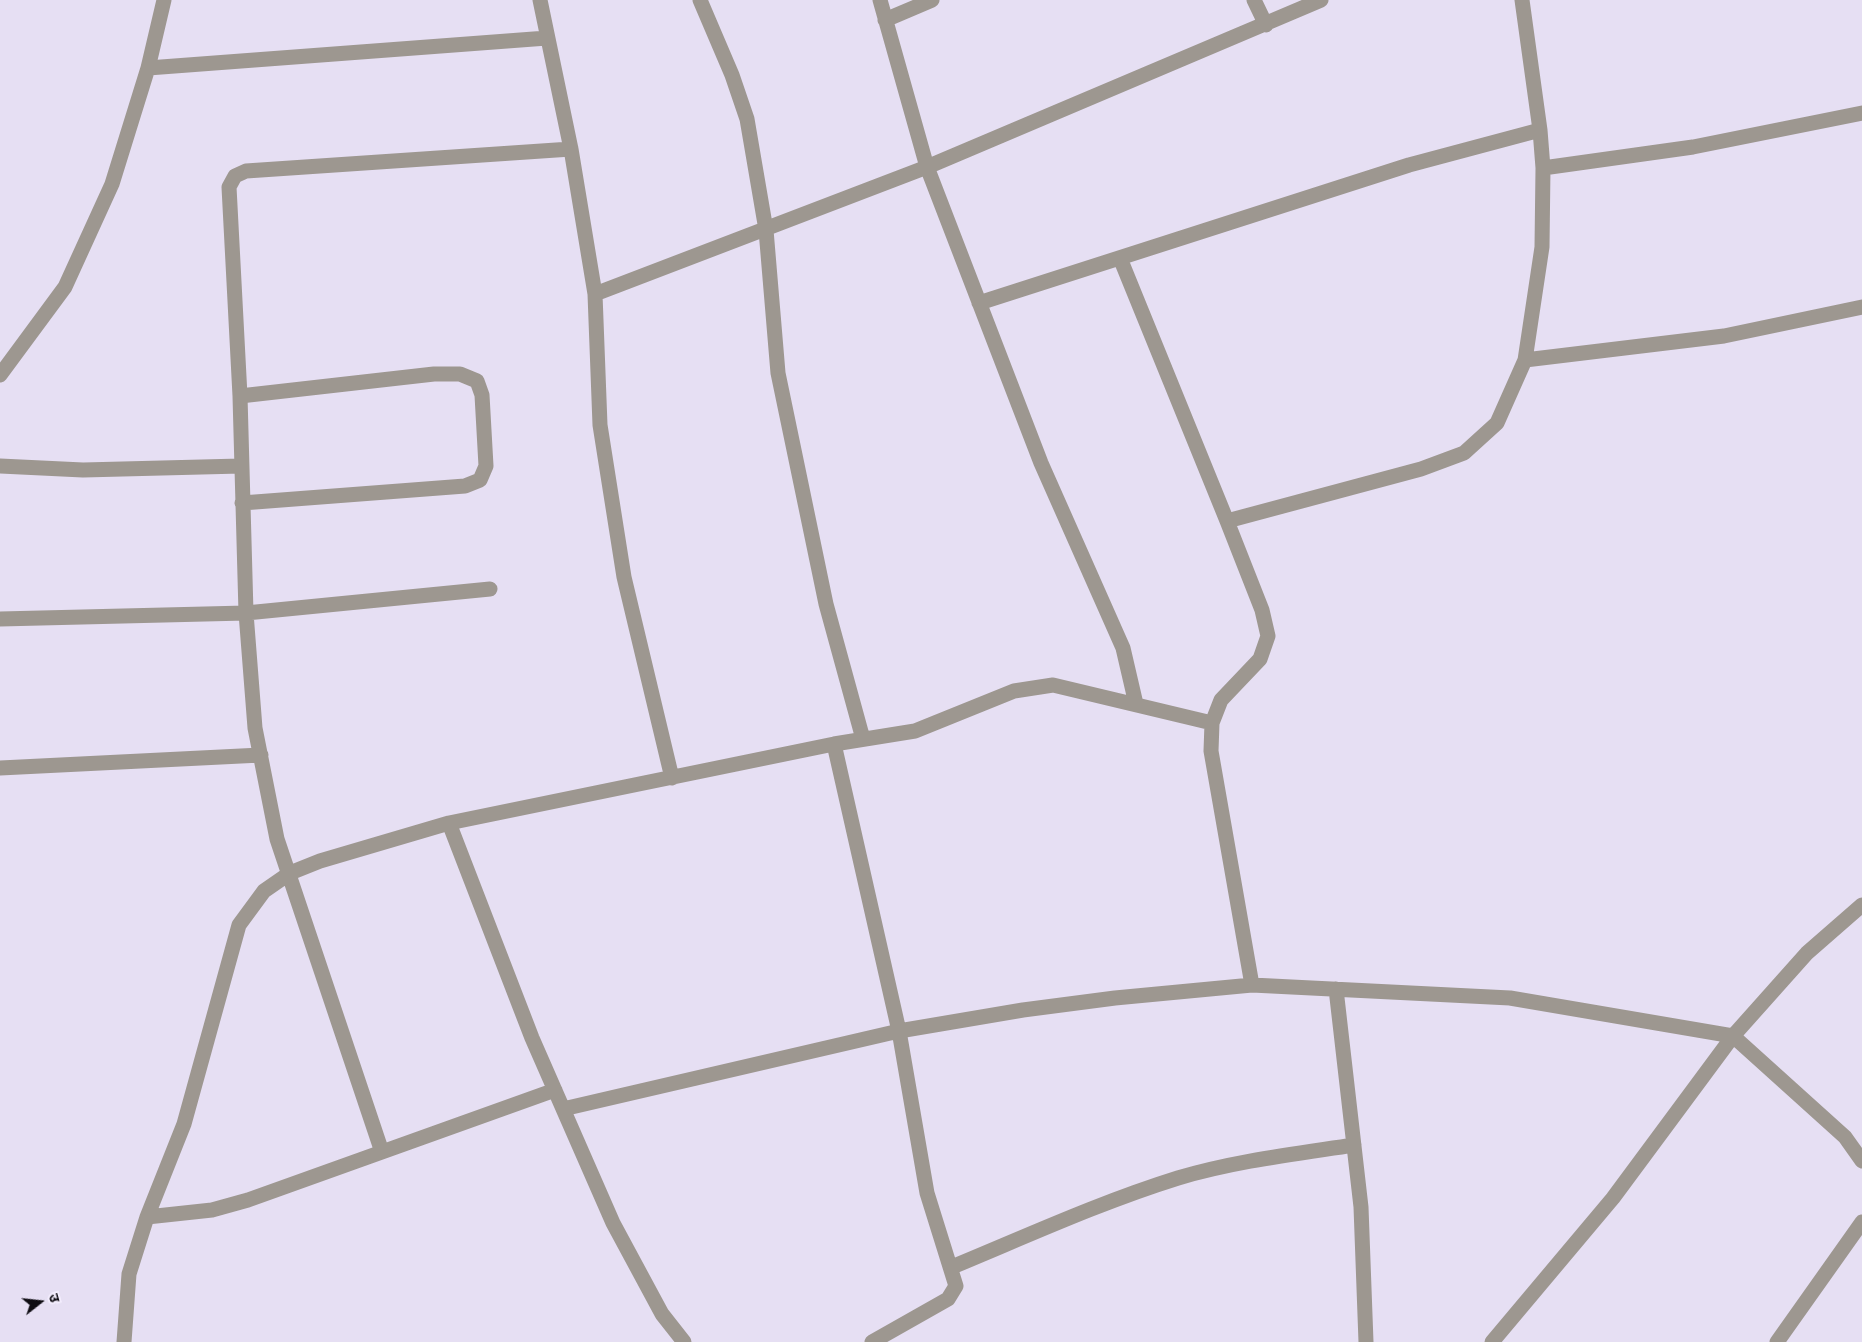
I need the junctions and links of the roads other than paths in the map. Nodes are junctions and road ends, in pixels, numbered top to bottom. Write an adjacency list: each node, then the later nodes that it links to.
1 (164, 0): 12 (street)
2 (540, 0): 11 (street)
3 (700, 0): 18 (street)
4 (880, 0): 9 (street)
5 (932, 0): 9 (street)
6 (1254, 0): 10 (street)
7 (1321, 0): 10 (street)
8 (1522, 0): 14 (street)
9 (886, 20): 16 (street)
10 (1266, 25): 16 (street)
11 (547, 38): 12 (street); 15 (street)
12 (148, 68): 24 (street)
13 (1862, 113): 17 (street)
14 (1540, 130): 17 (street); 19 (street)
15 (571, 149): 20 (street); 25 (street)
16 (927, 167): 18 (street); 21 (street)
17 (1543, 168): 23 (street)
18 (766, 230): 20 (street); 35 (street)
19 (1120, 258): 21 (street); 29 (street)
20 (595, 294): 39 (street)
21 (979, 303): 33 (street)
22 (1862, 307): 23 (street)
23 (1525, 360): 29 (street)
24 (0, 375)
25 (240, 396): 27 (street); 28 (street)
26 (0, 466): 27 (street)
27 (241, 466): 28 (street)
28 (242, 503): 31 (street)
29 (1227, 521): 34 (street)
30 (490, 589): 31 (street)
31 (246, 613): 32 (street); 37 (street)
32 (0, 619)
33 (1136, 704): 34 (street); 35 (street)
34 (1212, 723): 43 (street)
35 (863, 739): 36 (street)
36 (834, 744): 39 (street); 45 (street)
37 (260, 754): 38 (street); 41 (street)
38 (0, 768)
39 (672, 778): 40 (street)
40 (449, 823): 41 (street); 47 (street)
41 (290, 873): 50 (street); 52 (street)
42 (1862, 905): 46 (street)
43 (1252, 984): 44 (street); 45 (street)
44 (1336, 990): 46 (street); 49 (street)
45 (899, 1031): 48 (street); 54 (street)
46 (1732, 1036): 51 (street); 59 (street)
47 (555, 1090): 48 (street); 50 (street)
48 (563, 1109): 56 (street)
49 (1354, 1145): 54 (street); 58 (street)
50 (382, 1152): 52 (street)
51 (1862, 1161)
52 (147, 1217): 55 (street)
53 (1862, 1222): 60 (street)
54 (952, 1267): 57 (street)
55 (124, 1342)
56 (684, 1342)
57 (872, 1342)
58 (1366, 1342)
59 (1492, 1342)
60 (1777, 1342)

